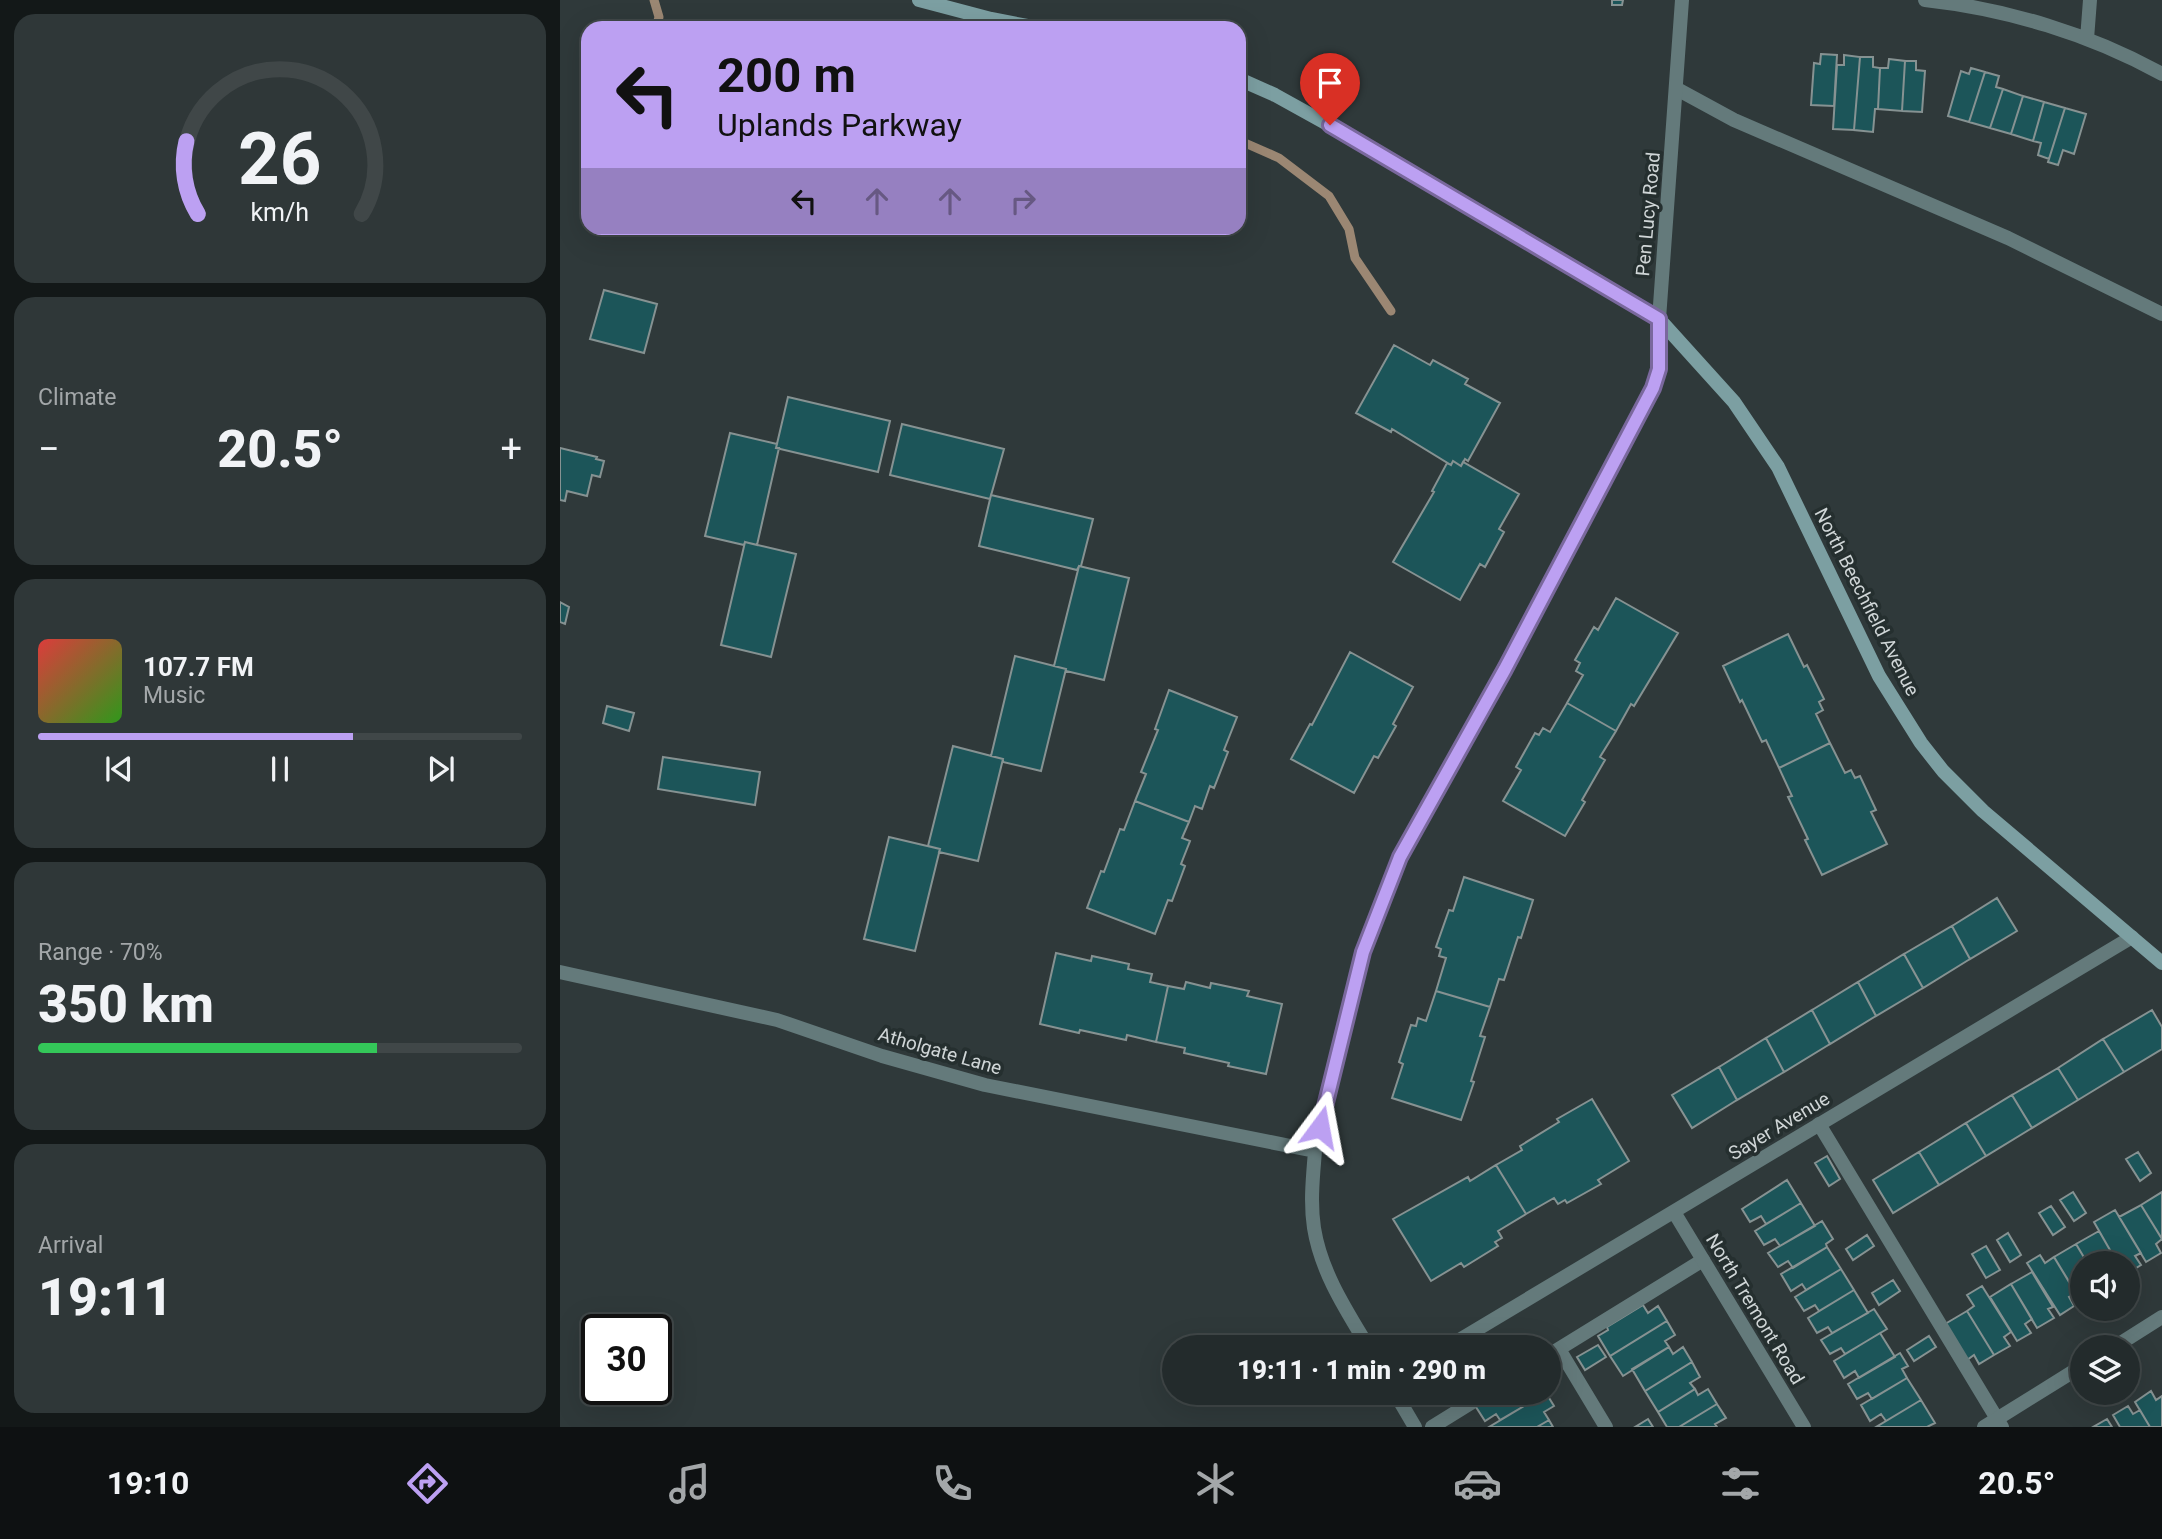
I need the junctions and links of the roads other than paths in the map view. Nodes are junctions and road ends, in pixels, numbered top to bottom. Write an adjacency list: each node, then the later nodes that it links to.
1 (919, 0): 5 (street)
2 (1682, 0): 9 (street, Pen Lucy Road)
3 (1925, 0): 6 (street)
4 (2090, 0): 6 (street)
5 (1001, 21)
6 (2087, 39): 7 (street)
7 (2162, 74)
8 (1246, 82): 11 (street, North Beechfield Avenue)
9 (1677, 89): 10 (street); 11 (street, Pen Lucy Road)
10 (2162, 314)
11 (1659, 319): 12 (street, North Beechfield Avenue); 16 (street, Pen Lucy Road)
12 (2132, 937): 13 (street, North Beechfield Avenue); 15 (street, Sayer Avenue)
13 (2162, 963)
14 (560, 972): 16 (street, Atholgate Lane)
15 (1819, 1124): 17 (street, Sayer Avenue); 28 (street)
16 (1315, 1151): 20 (street, Pen Lucy Road)
17 (1674, 1212): 18 (street, North Tremont Road); 21 (street, Sayer Avenue)
18 (1703, 1260): 23 (street); 32 (street, North Tremont Road)
19 (2162, 1317): 22 (street)
20 (1361, 1335)
21 (1468, 1335)
22 (2134, 1335)
23 (1561, 1348)
24 (1561, 1362): 31 (street)
25 (2070, 1374): 28 (street)
26 (1402, 1405): 29 (street)
27 (1468, 1405): 30 (street)
28 (2000, 1423): 33 (street)
29 (1415, 1427)
30 (1432, 1427)
31 (1606, 1427)
32 (1804, 1427)
33 (1984, 1427)

